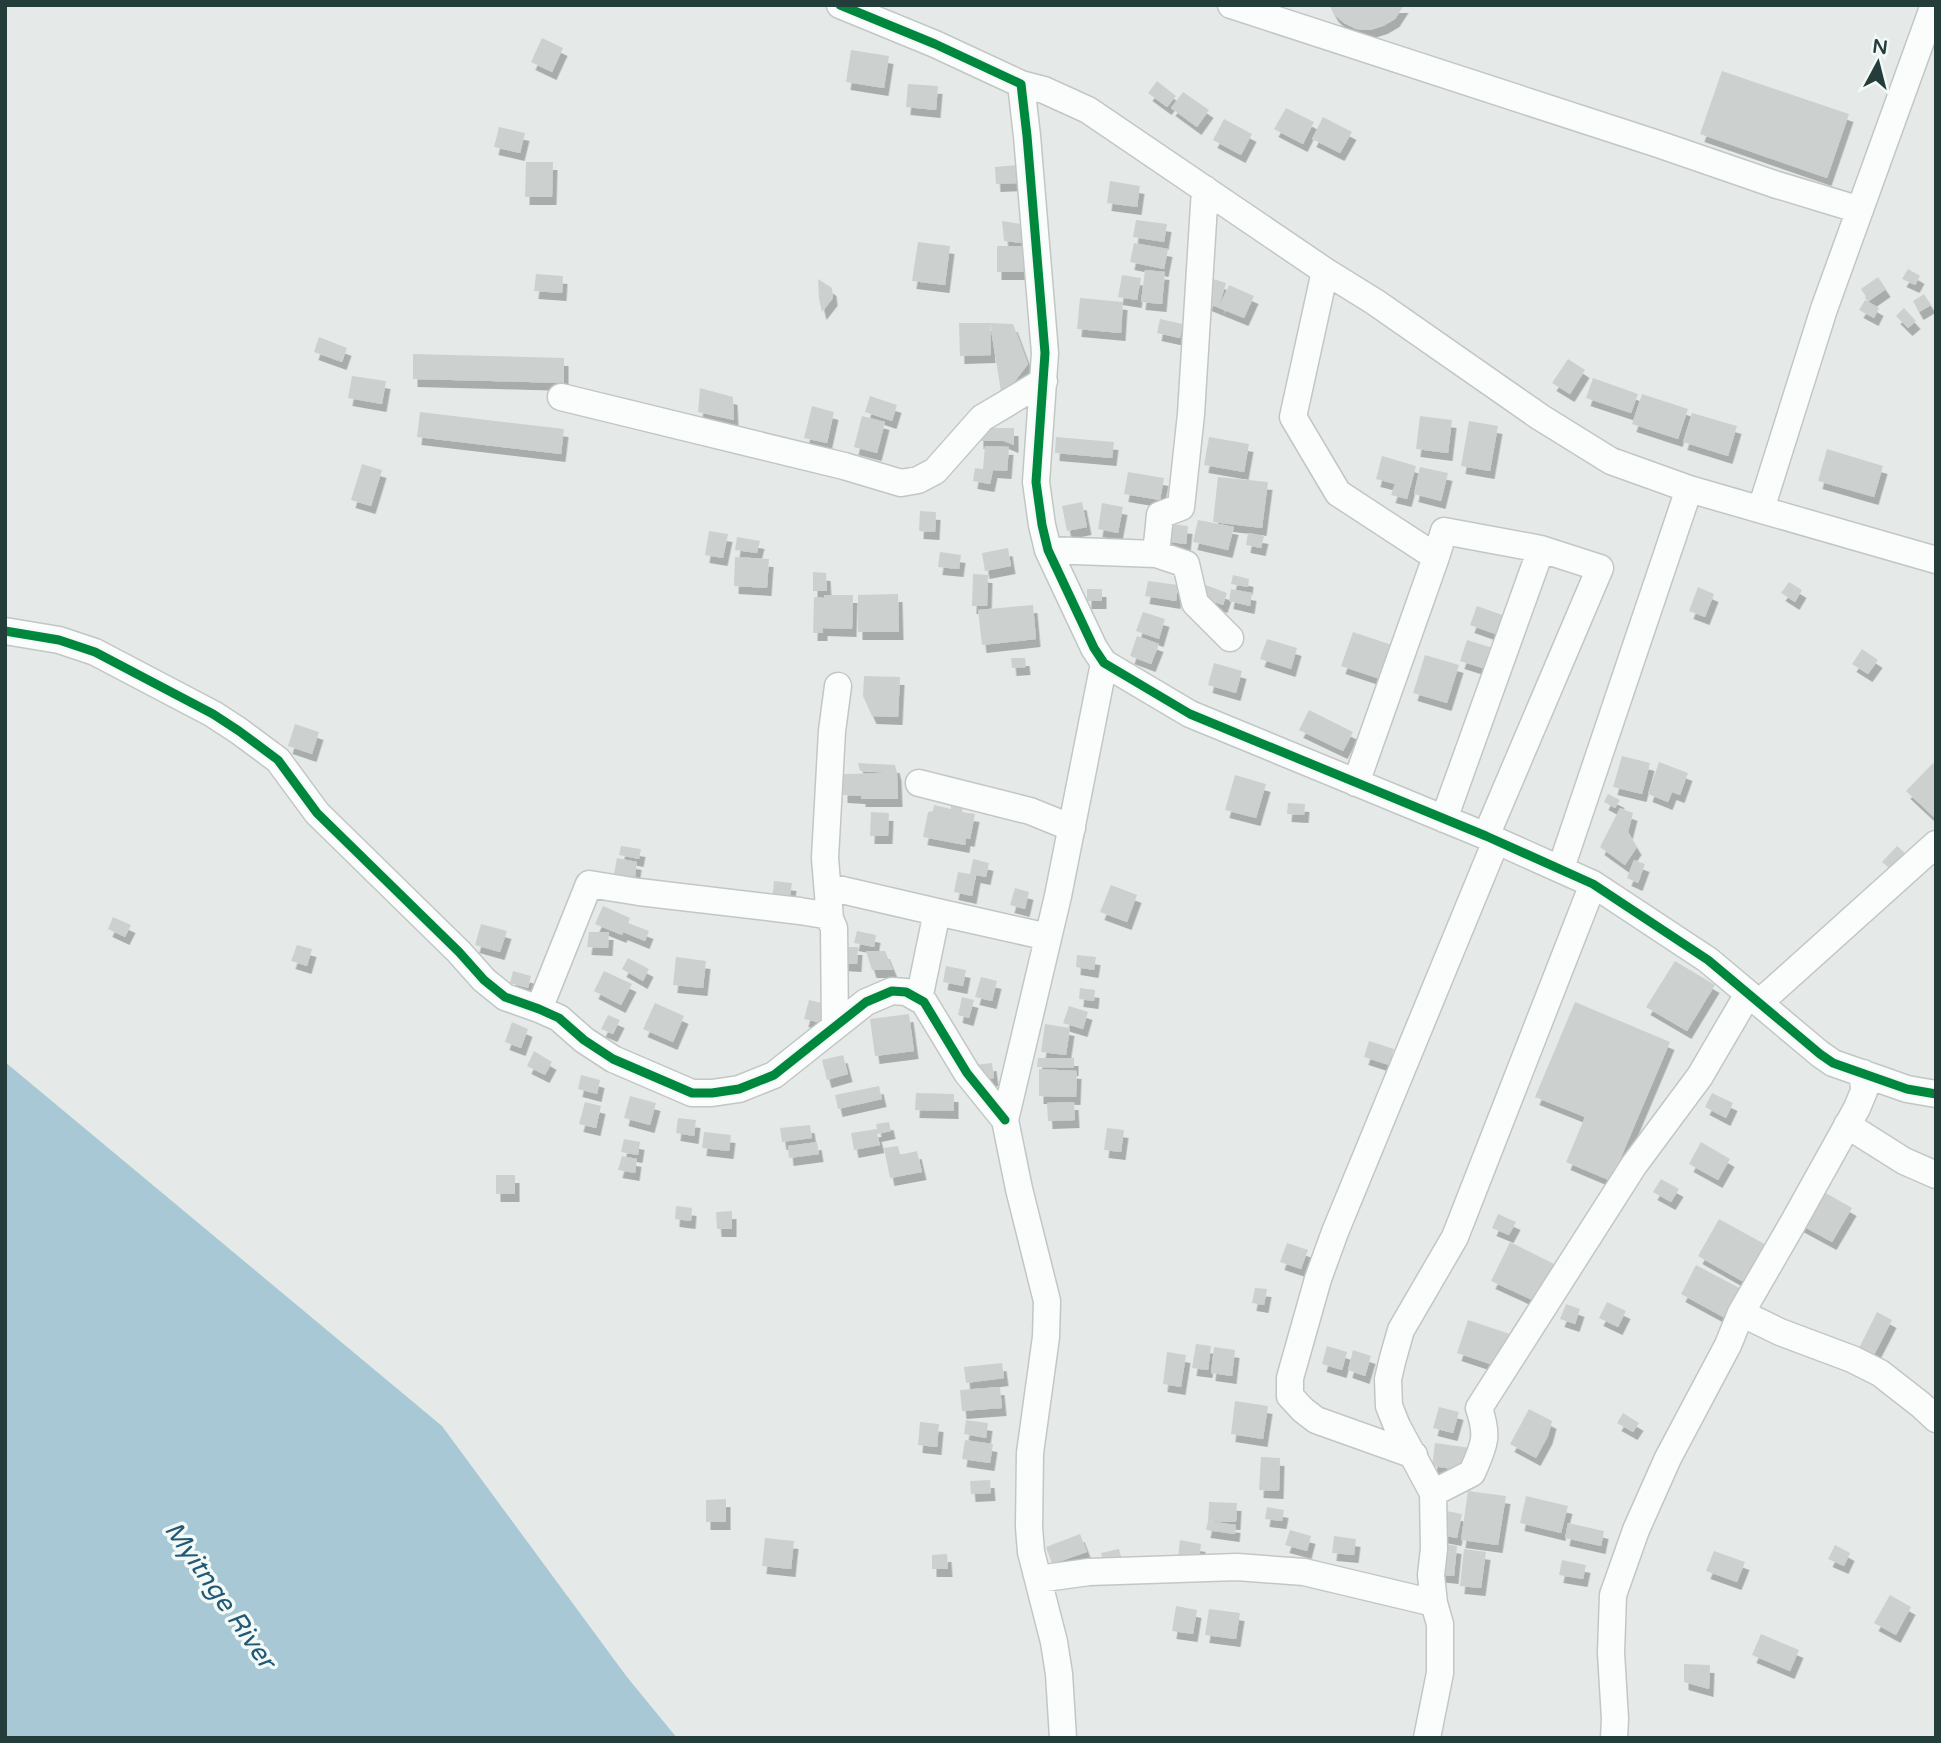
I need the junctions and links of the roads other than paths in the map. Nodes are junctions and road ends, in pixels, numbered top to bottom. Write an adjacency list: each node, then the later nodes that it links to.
1 (840, 5): 4 (street)
2 (1230, 5): 5 (street)
3 (1934, 5): 8 (street)
4 (895, 15): 6 (street)
5 (1292, 15): 8 (street)
6 (1021, 84): 7 (street); 10 (street)
7 (1205, 189): 9 (street); 16 (street)
8 (1860, 210): 13 (street)
9 (1325, 271): 12 (street); 17 (street)
10 (1044, 381): 11 (street); 15 (street)
11 (561, 397)
12 (1689, 489): 13 (street); 29 (street)
13 (1761, 509): 18 (street)
14 (1541, 548): 17 (street); 25 (street); 27 (street)
15 (1048, 550): 16 (street); 21 (street)
16 (1156, 554): 20 (street)
17 (1436, 557): 24 (street)
18 (1936, 560)
19 (5, 631): 37 (street)
20 (1230, 638)
21 (1104, 663): 24 (street); 26 (street)
22 (838, 686): 31 (street)
23 (919, 783): 26 (street)
24 (1356, 783): 25 (street)
25 (1444, 819): 27 (street)
26 (1072, 828): 34 (street)
27 (1491, 839): 29 (street); 46 (street)
28 (1936, 844): 35 (street)
29 (1561, 868): 30 (street)
30 (1593, 884): 35 (street); 46 (street)
31 (829, 887): 32 (street); 33 (street)
32 (937, 912): 34 (street); 36 (street)
33 (830, 919): 37 (street); 38 (street)
34 (1048, 937): 41 (street)
35 (1754, 998): 39 (street); 47 (street)
36 (919, 999): 38 (street); 41 (street)
37 (539, 1009): 38 (street)
38 (835, 1027)
39 (1863, 1073): 40 (street); 42 (street)
40 (1936, 1094)
41 (1005, 1120): 48 (street)
42 (1847, 1125): 43 (street); 44 (street)
43 (1936, 1175)
44 (1741, 1313): 45 (street); 52 (street)
45 (1936, 1419)
46 (1414, 1455): 47 (street)
47 (1433, 1493): 49 (street)
48 (1038, 1579): 49 (street); 50 (street)
49 (1434, 1603): 51 (street)
50 (1063, 1738)
51 (1427, 1738)
52 (1614, 1738)

